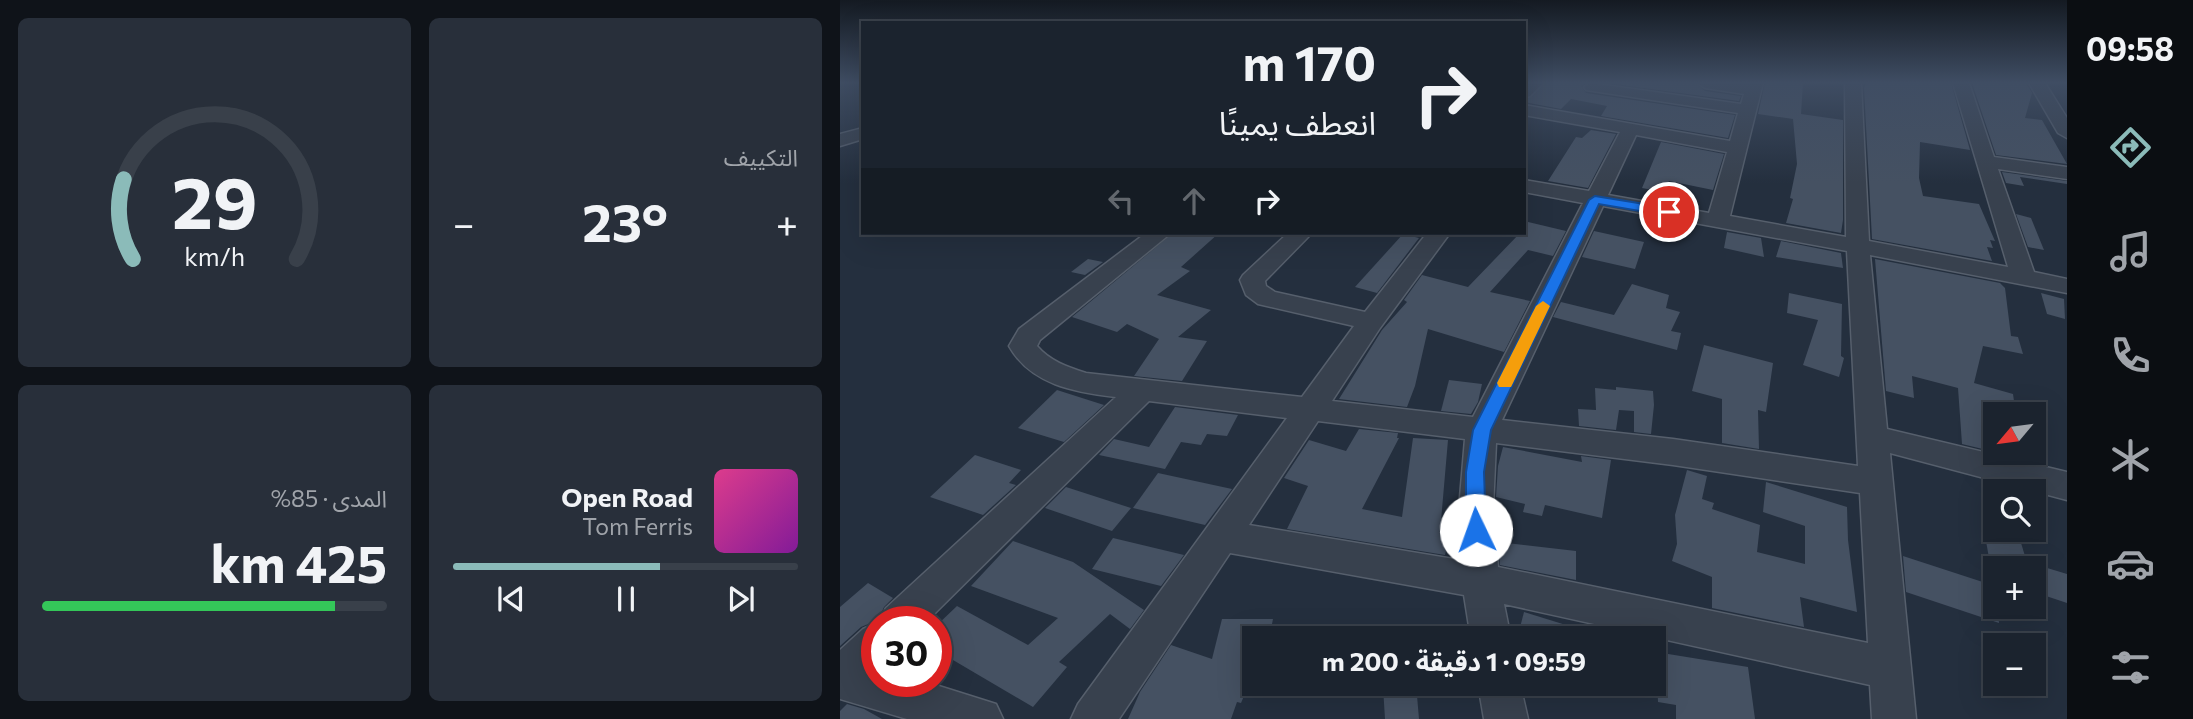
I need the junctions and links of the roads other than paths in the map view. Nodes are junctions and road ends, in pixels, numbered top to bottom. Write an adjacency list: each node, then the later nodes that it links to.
1 (1609, 117): 5 (street)
2 (1747, 117): 8 (street)
3 (1854, 117): 17 (street)
4 (1971, 117): 9 (street)
5 (1630, 130): 8 (street); 12 (street)
6 (861, 134): 7 (street)
7 (840, 140)
8 (1738, 148): 13 (street)
9 (1985, 161): 10 (street); 18 (street)
10 (2067, 173)
11 (1526, 186): 12 (street)
12 (1595, 200): 13 (street); 23 (street)
13 (1718, 220): 17 (street)
14 (1157, 235): 21 (street)
15 (1299, 235): 20 (street)
16 (1437, 235): 20 (street)
17 (1858, 246): 18 (street); 24 (street)
18 (2023, 277): 19 (street)
19 (2067, 286)
20 (1371, 322): 22 (street)
21 (1142, 390): 22 (street); 29 (street)
22 (1310, 408): 23 (street); 27 (street)
23 (1482, 430): 25 (street); 28 (street)
24 (1873, 437): 25 (street); 26 (street)
25 (1876, 482): 32 (street)
26 (2067, 486)
27 (1221, 536): 28 (street); 36 (street)
28 (1480, 582): 30 (street); 32 (street)
29 (916, 606)
30 (1488, 626)
31 (861, 658): 33 (street)
32 (1888, 668): 38 (street)
33 (840, 678): 35 (street)
34 (1501, 696): 37 (street)
35 (981, 719)
36 (1093, 719)
37 (1506, 719)
38 (1894, 719)

